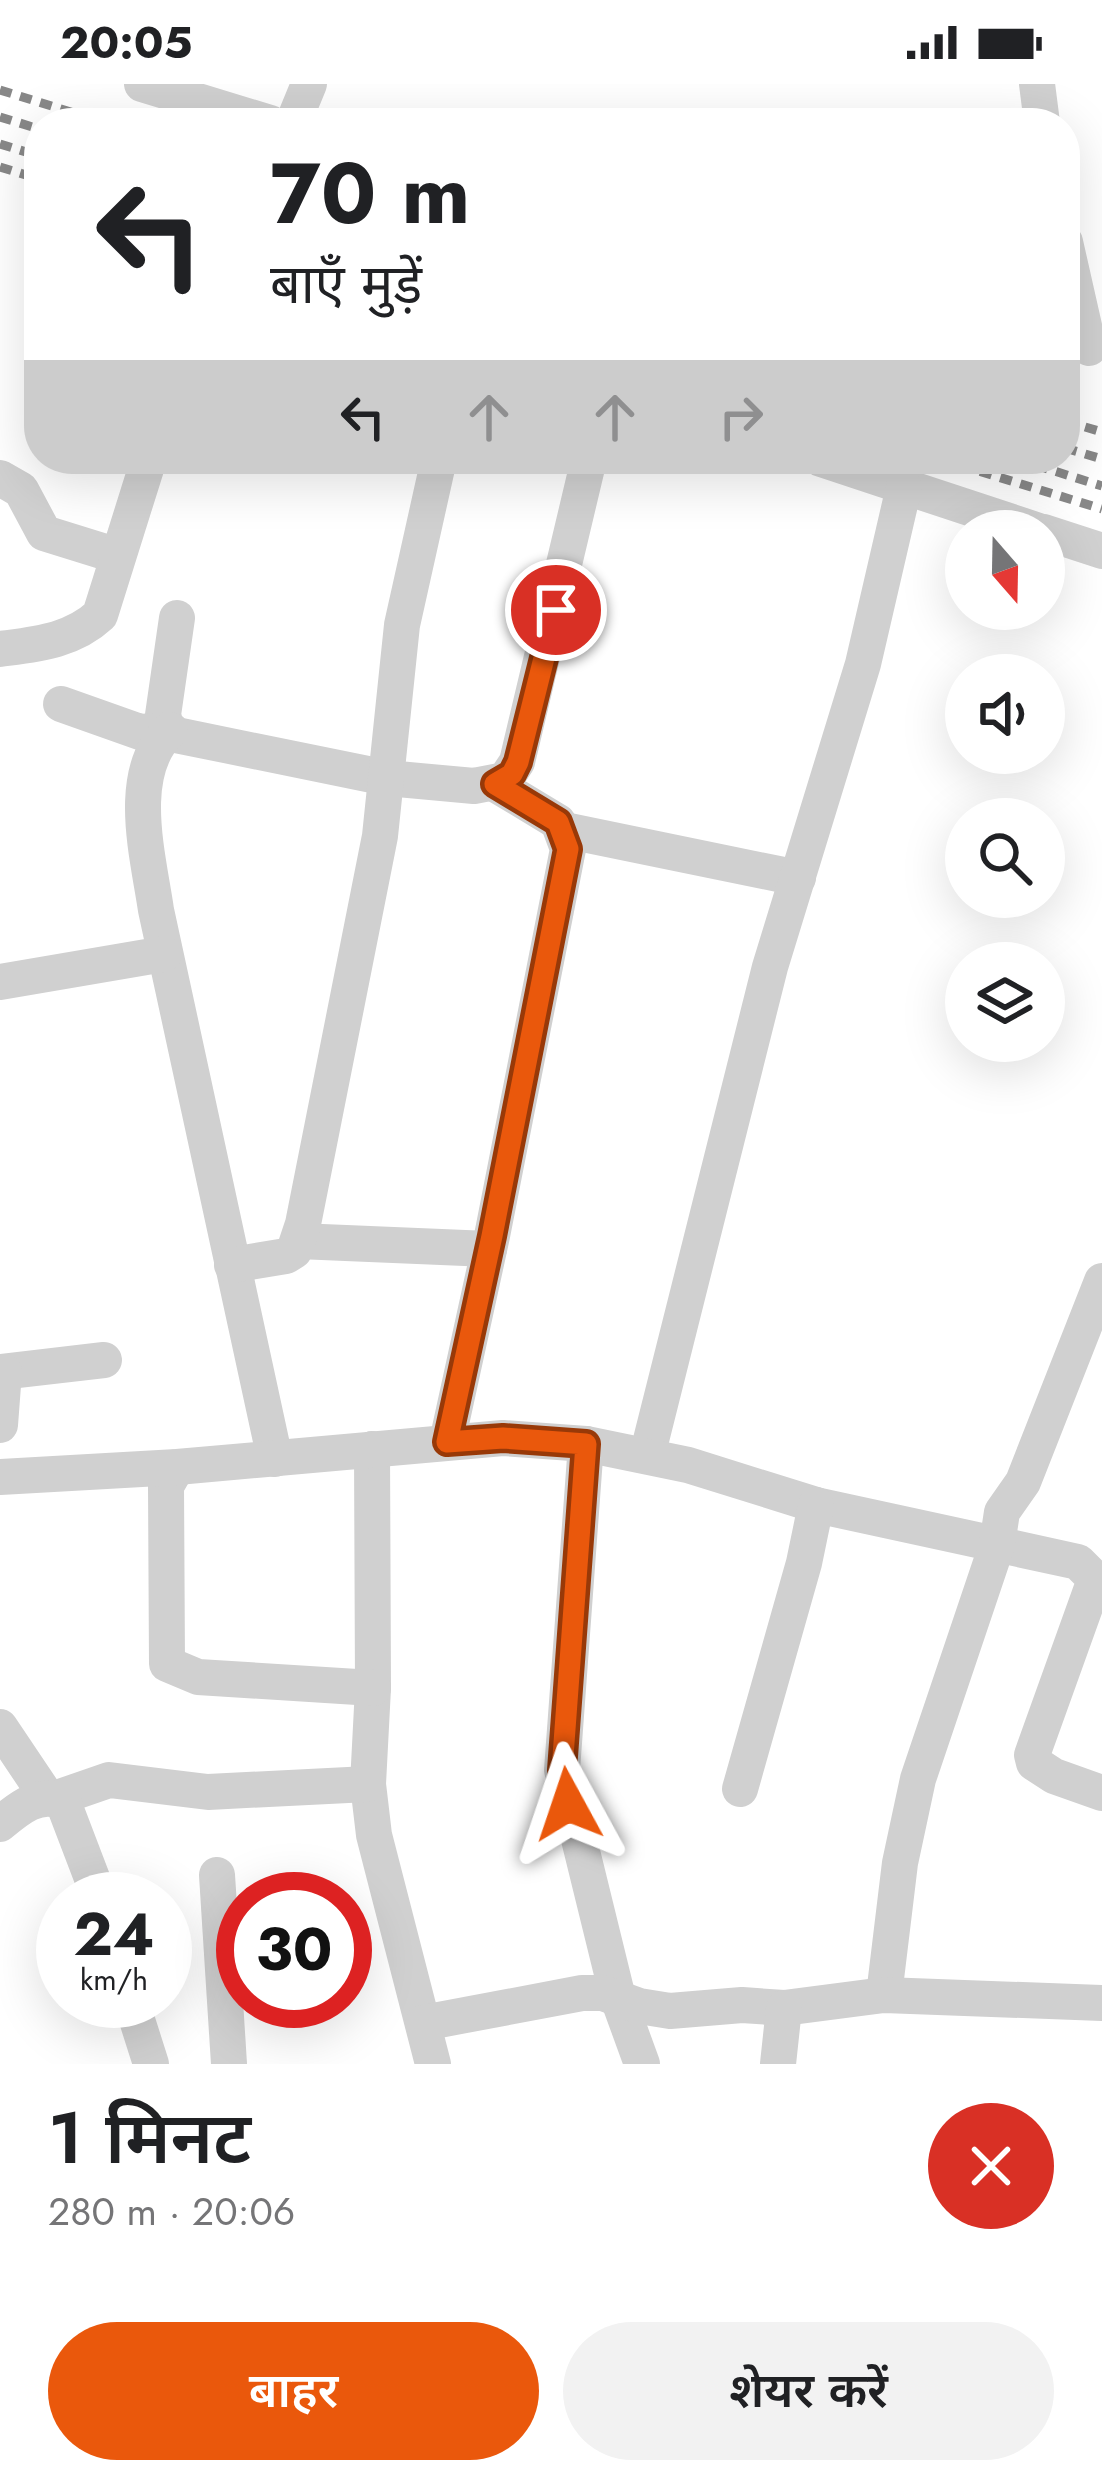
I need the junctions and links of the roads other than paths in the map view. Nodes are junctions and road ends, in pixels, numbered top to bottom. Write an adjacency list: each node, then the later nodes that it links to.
1 (142, 84): 2 (street)
2 (221, 108)
3 (144, 474): 12 (street)
4 (436, 474): 17 (street)
5 (585, 474): 18 (street)
6 (865, 474): 8 (street)
7 (0, 478): 12 (street)
8 (904, 487): 9 (street); 20 (street)
9 (975, 510)
10 (1065, 539): 11 (street)
11 (1102, 551)
12 (118, 556): 14 (street)
13 (177, 618): 16 (street)
14 (0, 649)
15 (61, 704): 16 (street)
16 (170, 730): 17 (street); 21 (street)
17 (387, 778): 18 (street); 23 (street)
18 (495, 784): 19 (street)
19 (564, 830): 20 (street); 24 (street)
20 (798, 878): 33 (street)
21 (164, 953): 22 (street); 25 (street)
22 (0, 982)
23 (298, 1241): 24 (street); 25 (street)
24 (489, 1249): 30 (street)
25 (232, 1265): 34 (street)
26 (1102, 1280): 38 (street)
27 (104, 1360): 28 (street)
28 (2, 1372): 29 (street)
29 (0, 1425)
30 (447, 1442): 31 (street); 32 (street)
31 (586, 1444): 33 (street); 48 (street)
32 (372, 1449): 34 (street); 39 (street)
33 (647, 1456): 37 (street)
34 (275, 1459): 35 (street)
35 (177, 1467): 36 (street); 39 (street)
36 (0, 1477)
37 (816, 1505): 38 (street); 42 (street)
38 (997, 1545): 43 (street); 47 (street)
39 (373, 1688): 41 (street)
40 (0, 1727): 44 (street)
41 (368, 1784): 44 (street); 51 (street)
42 (740, 1789)
43 (1102, 1793)
44 (52, 1798): 45 (street); 46 (street)
45 (0, 1824)
46 (91, 1872)
47 (884, 1995): 49 (street); 50 (street)
48 (618, 1998): 50 (street); 51 (street); 57 (street)
49 (1102, 2002)
50 (784, 2008): 58 (street)
51 (423, 2023): 56 (street)
52 (140, 2028): 54 (street)
53 (227, 2028): 55 (street)
54 (151, 2064)
55 (229, 2064)
56 (434, 2064)
57 (642, 2064)
58 (778, 2064)

